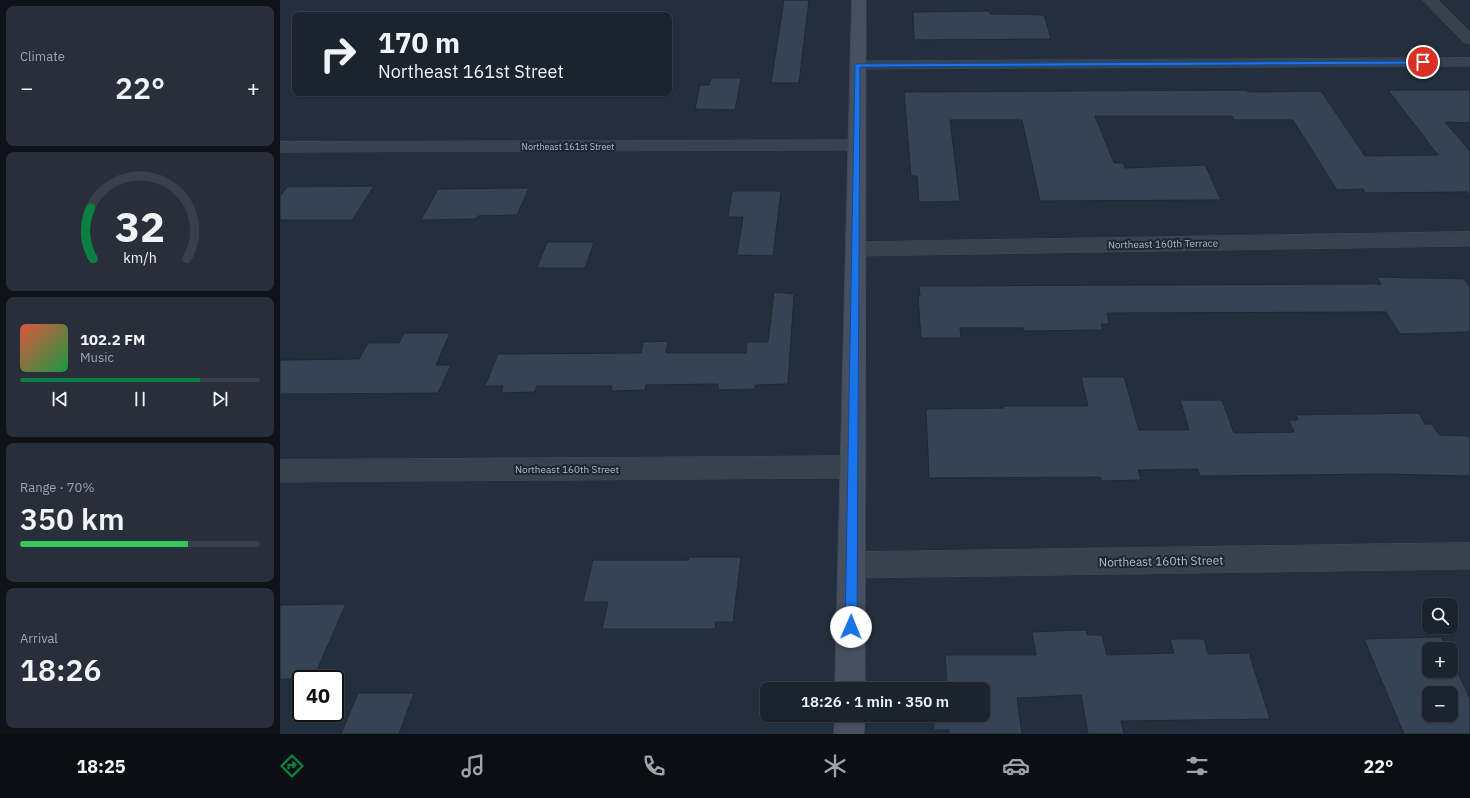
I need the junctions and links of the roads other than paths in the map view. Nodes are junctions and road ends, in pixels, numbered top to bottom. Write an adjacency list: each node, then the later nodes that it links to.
1 (859, 0): 5 (street)
2 (1430, 0): 3 (street)
3 (1470, 40)
4 (1470, 62): 5 (street)
5 (857, 66): 6 (street)
6 (856, 144): 7 (street, Northeast 161st Street); 9 (street)
7 (280, 147)
8 (1470, 239): 9 (street, Northeast 160th Terrace)
9 (856, 248): 10 (street)
10 (854, 467): 11 (street, Northeast 160th Street); 13 (street)
11 (280, 471)
12 (1470, 556): 13 (street, Northeast 160th Street)
13 (852, 565): 14 (street)
14 (850, 682)
15 (850, 722): 16 (street)
16 (849, 734)

